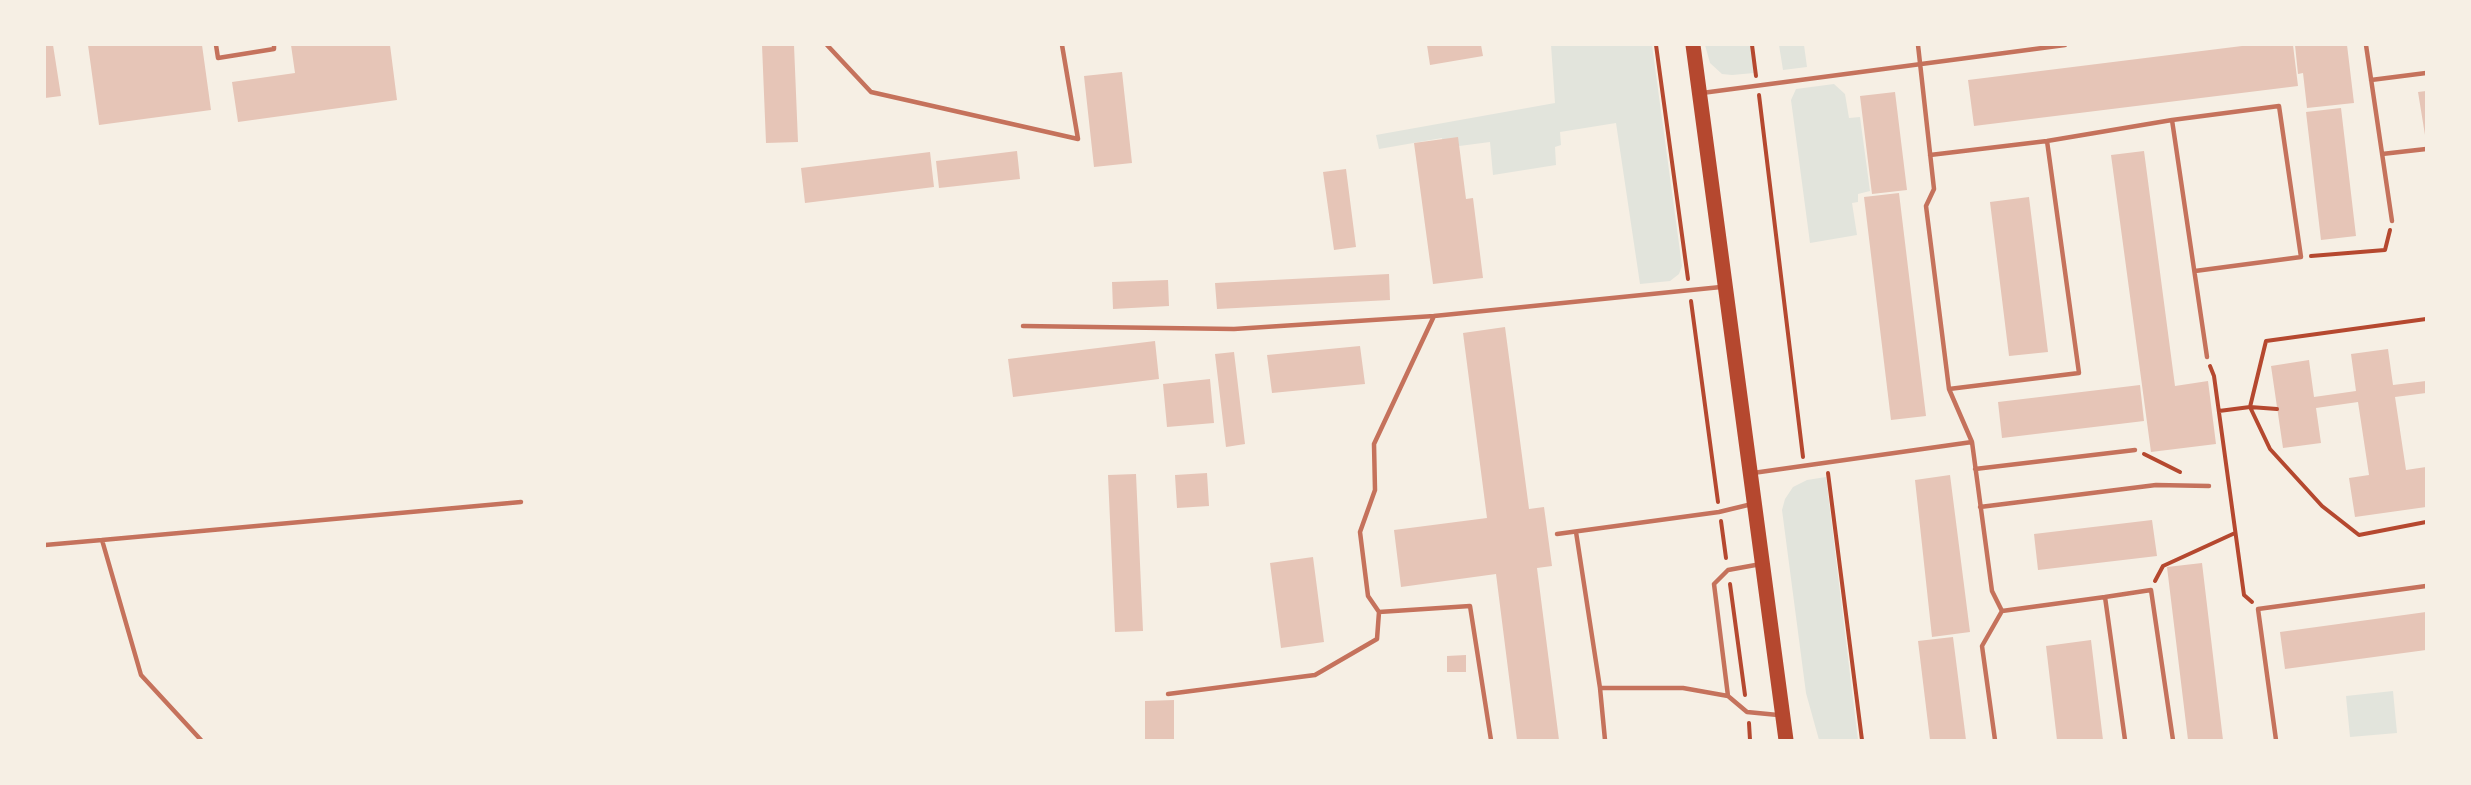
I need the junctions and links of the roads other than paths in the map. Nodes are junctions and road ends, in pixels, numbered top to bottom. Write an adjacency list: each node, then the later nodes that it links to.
1 (216, 45): 2 (lane)
2 (274, 45)
3 (827, 45): 4 (lane)
4 (1062, 45)
5 (1693, 45): 12 (main road)
6 (1918, 45): 9 (lane)
7 (2065, 45): 9 (lane)
8 (2366, 45): 11 (lane)
9 (1919, 63): 12 (lane); 17 (lane)
10 (2426, 73): 11 (lane)
11 (2371, 80): 16 (lane)
12 (1699, 93): 20 (main road)
13 (2172, 120): 14 (lane); 19 (lane); 19 (lane)
14 (2047, 141): 17 (lane); 24 (lane)
15 (2426, 149): 16 (lane)
16 (2382, 154): 18 (lane)
17 (1930, 155): 24 (lane)
18 (2392, 221)
19 (2195, 271): 23 (lane)
20 (1725, 287): 21 (lane); 28 (main road)
21 (1434, 316): 22 (lane); 41 (lane)
22 (1023, 326)
23 (2207, 357)
24 (1949, 389): 25 (lane)
25 (1972, 442): 27 (lane); 28 (lane)
26 (2135, 450): 27 (lane)
27 (1975, 469): 32 (lane)
28 (1750, 473): 31 (main road)
29 (2209, 486): 32 (lane)
30 (521, 502): 35 (lane)
31 (1754, 504): 33 (lane); 37 (main road)
32 (1980, 507): 40 (lane)
33 (1576, 532): 34 (lane); 42 (lane)
34 (1557, 534)
35 (102, 540): 36 (lane); 46 (lane)
36 (45, 545)
37 (1762, 564): 44 (lane); 45 (main road)
38 (2426, 586): 53 (lane)
39 (2105, 597): 40 (lane); 51 (lane); 52 (lane)
40 (2002, 610): 50 (lane)
41 (1379, 612): 43 (lane); 47 (lane)
42 (1600, 688): 44 (lane); 48 (lane)
43 (1168, 694)
44 (1728, 696): 45 (lane)
45 (1782, 715): 49 (main road)
46 (201, 740)
47 (1491, 740)
48 (1605, 740)
49 (1786, 740)
50 (1995, 740)
51 (2125, 740)
52 (2173, 740)
53 (2276, 740)

